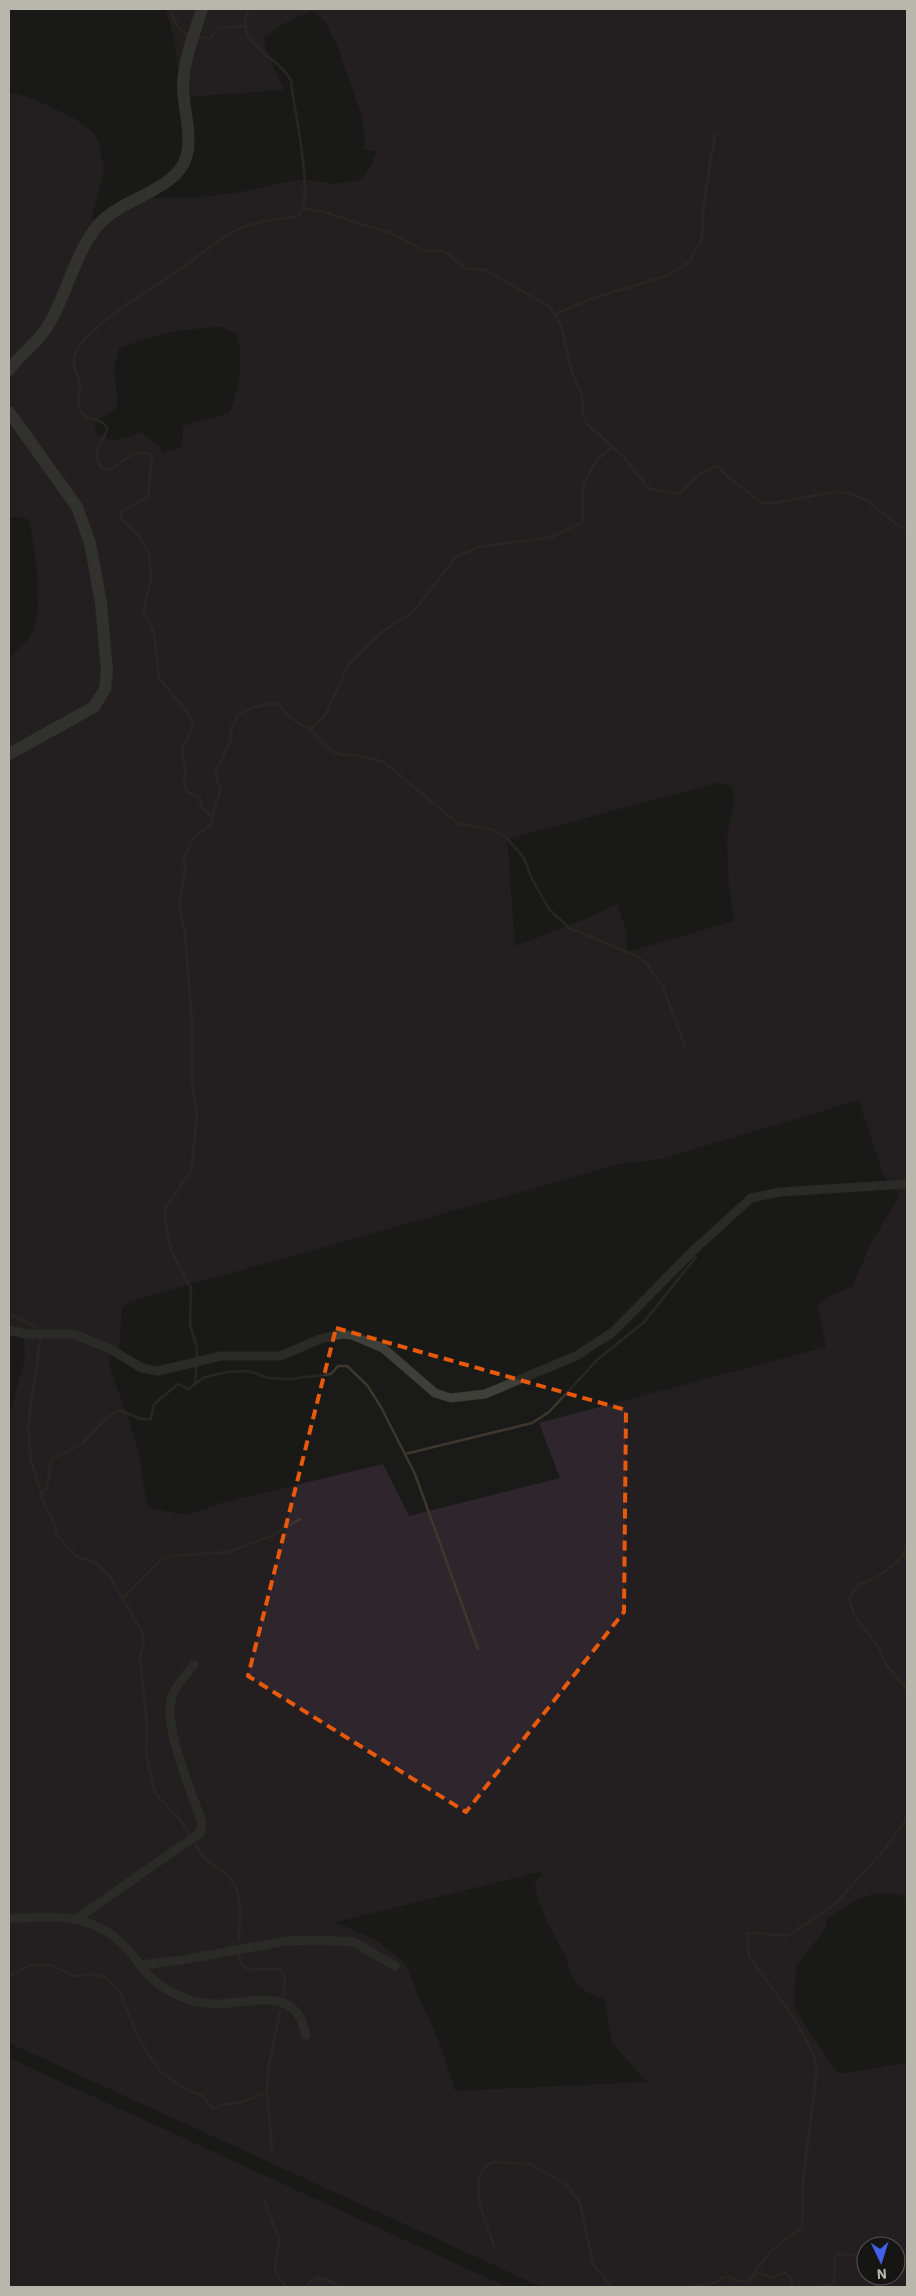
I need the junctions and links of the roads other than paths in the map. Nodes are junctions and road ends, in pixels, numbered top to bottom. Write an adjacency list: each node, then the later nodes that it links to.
1 (202, 11): 2 (street)
2 (9, 370)
3 (9, 412): 4 (street)
4 (9, 754)
5 (907, 1184): 6 (street)
6 (9, 1330)
7 (194, 1665): 9 (street)
8 (9, 1919): 9 (street)
9 (76, 1919): 10 (street)
10 (140, 1965): 11 (street); 12 (street)
11 (395, 1966)
12 (306, 2036)

